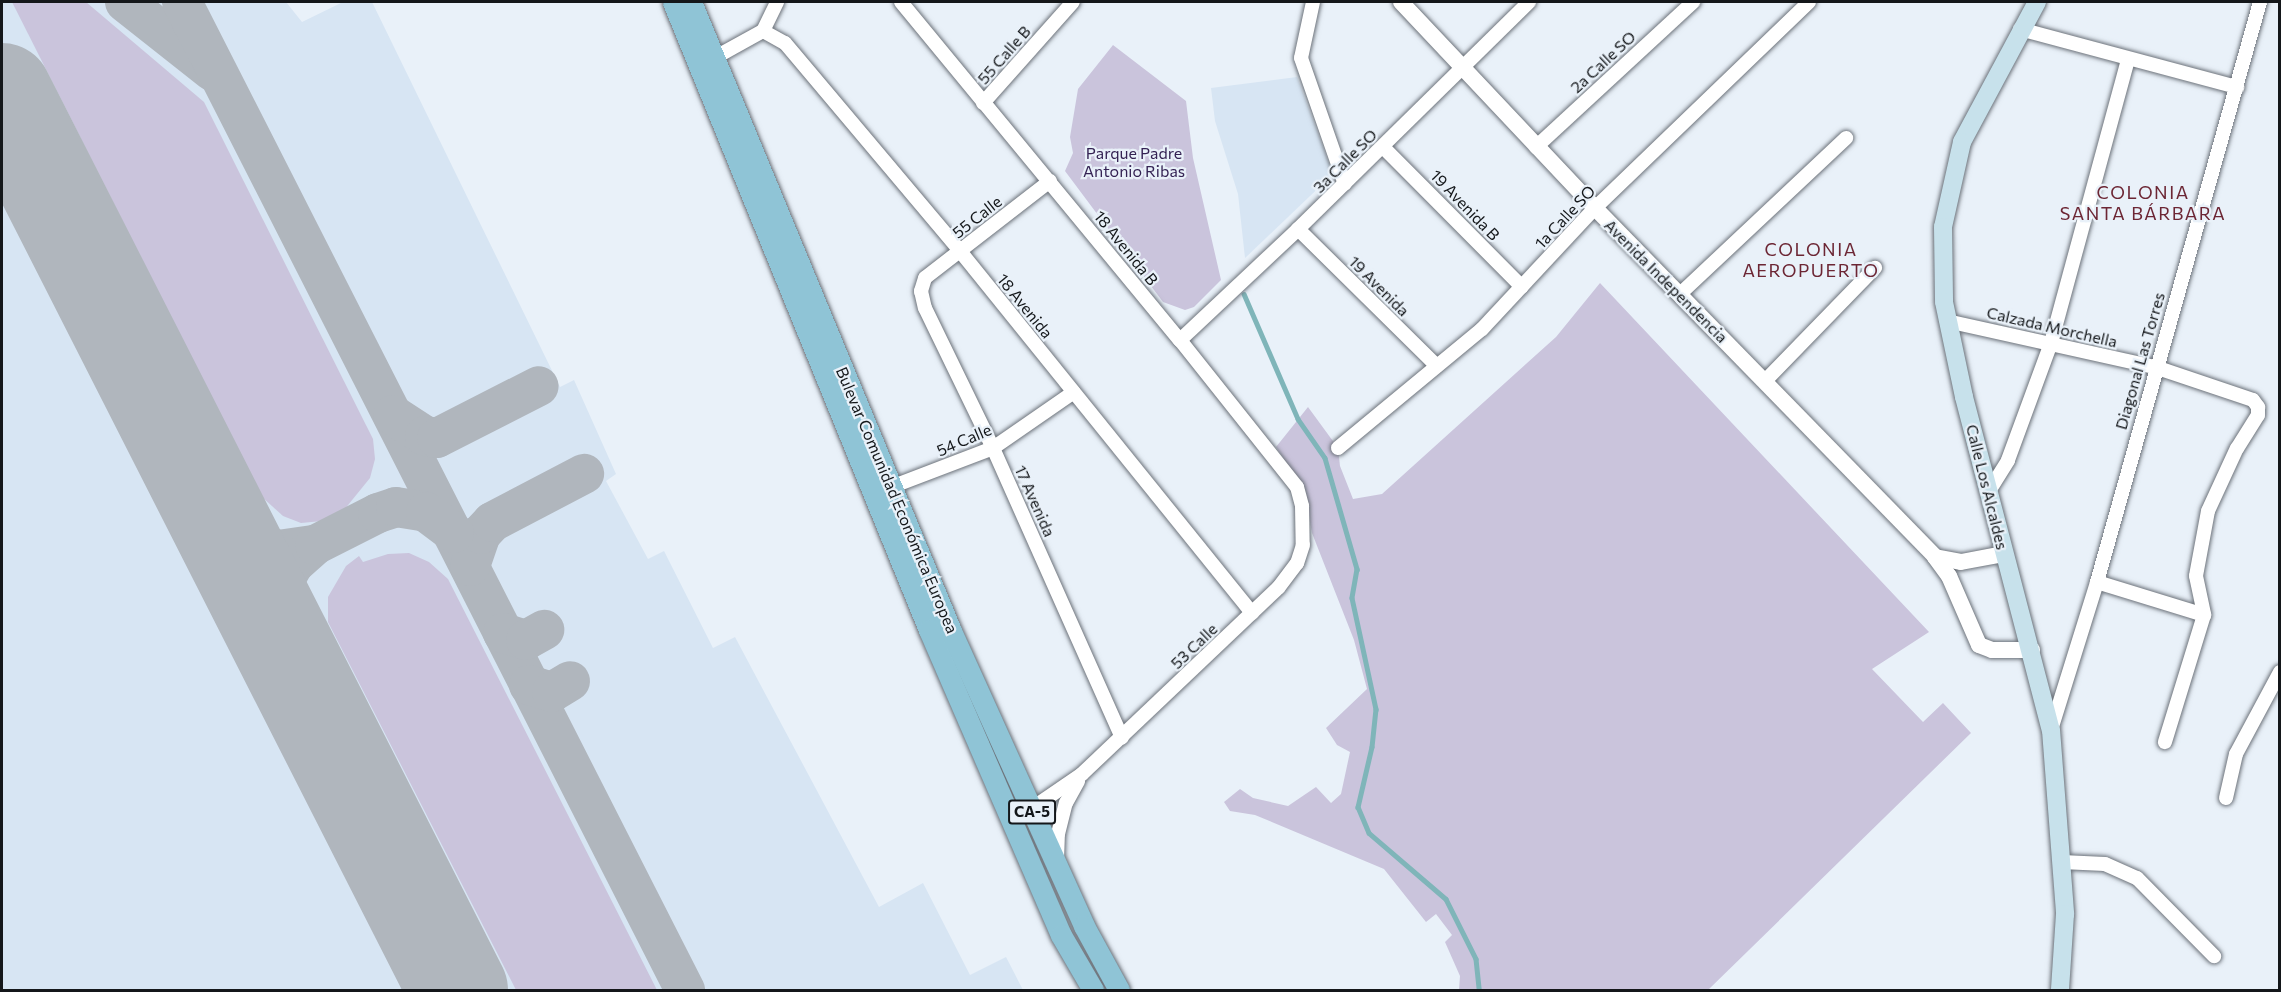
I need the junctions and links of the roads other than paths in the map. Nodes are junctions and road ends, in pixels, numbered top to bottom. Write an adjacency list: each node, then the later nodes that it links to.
1 (673, 2): 60 (main road, Bulevar Comunidad Económica Europea / CA-5)
2 (691, 2): 15 (main road, Bulevar Comunidad Económica Europea)
3 (777, 2): 14 (street)
4 (1073, 2): 19 (street, 55 Calle B)
5 (1313, 2): 24 (street)
6 (1401, 2): 17 (street, Avenida Independencia)
7 (1529, 2): 17 (street, 3a Calle SO)
8 (1693, 2): 22 (street, 2a Calle SO)
9 (1809, 2): 25 (street, 1a Calle SO)
10 (2037, 2): 13 (main road, Calle Los Alcaldes)
11 (2260, 2): 18 (street, Diagonal Las Torres)
12 (907, 4): 19 (street, 18 Avenida B)
13 (2020, 29): 16 (street); 32 (main road, Calle Los Alcaldes)
14 (763, 31): 15 (street); 27 (street, 18 Avenida)
15 (714, 58): 41 (main road, Bulevar Comunidad Económica Europea)
16 (2128, 60): 18 (street); 34 (street)
17 (1461, 66): 21 (street, 3a Calle SO); 22 (street, Avenida Independencia)
18 (2237, 87): 36 (street, Diagonal Las Torres)
19 (983, 103): 23 (street, 18 Avenida B)
20 (1846, 138): 31 (street)
21 (1383, 147): 24 (street, 3a Calle SO); 30 (street, 19 Avenida B)
22 (1536, 147): 25 (street, Avenida Independencia)
23 (1050, 181): 27 (street, 55 Calle); 33 (street, 18 Avenida B)
24 (1344, 184): 26 (street, 3a Calle SO)
25 (1595, 208): 30 (street, 1a Calle SO); 31 (street, Avenida Independencia)
26 (1298, 229): 33 (street, 3a Calle SO); 35 (street, 19 Avenida)
27 (960, 251): 29 (street, 55 Calle); 38 (street, 18 Avenida)
28 (1875, 268): 37 (street)
29 (924, 278): 39 (street, 17 Avenida)
30 (1522, 288): 35 (street, 1a Calle SO)
31 (1680, 294): 37 (street, Avenida Independencia)
32 (1947, 321): 34 (street, Calzada Morchella); 42 (main road, Calle Los Alcaldes)
33 (1180, 340): 43 (street, 18 Avenida B)
34 (2051, 343): 36 (street, Calzada Morchella); 42 (street)
35 (1437, 366): 40 (street, 1a Calle SO)
36 (2155, 367): 46 (street, Diagonal Las Torres); 48 (street, Calzada Morchella)
37 (1765, 381): 45 (street, Avenida Independencia)
38 (1074, 392): 39 (street, 54 Calle); 47 (street, 18 Avenida)
39 (993, 448): 41 (street, 54 Calle); 52 (street, 17 Avenida)
40 (1338, 448)
41 (891, 487): 56 (main road, Bulevar Comunidad Económica Europea / CA-5)
42 (1989, 491): 44 (main road, Calle Los Alcaldes)
43 (1304, 526): 47 (street, 53 Calle)
44 (2004, 554): 45 (street); 49 (main road, Calle Los Alcaldes)
45 (1935, 557): 49 (street, Avenida Independencia)
46 (2097, 582): 48 (street); 51 (street, Diagonal Las Torres)
47 (1252, 613): 52 (street, 53 Calle)
48 (2204, 615): 53 (street)
49 (2032, 650): 51 (main road, Calle Los Alcaldes)
50 (2280, 672): 55 (street)
51 (2051, 730): 57 (main road, Calle Los Alcaldes)
52 (1122, 738): 54 (street, 53 Calle)
53 (2165, 742)
54 (1082, 774): 56 (street, 53 Calle); 58 (street, 53 Calle)
55 (2226, 798)
56 (1031, 809): 58 (main road, Bulevar Comunidad Económica Europea / CA-5)
57 (2062, 862): 59 (street); 62 (main road, Calle Los Alcaldes)
58 (1057, 867): 61 (main road, Bulevar Comunidad Económica Europea / CA-5)
59 (2214, 957)
60 (1093, 990)
61 (1119, 990)
62 (2060, 990)

